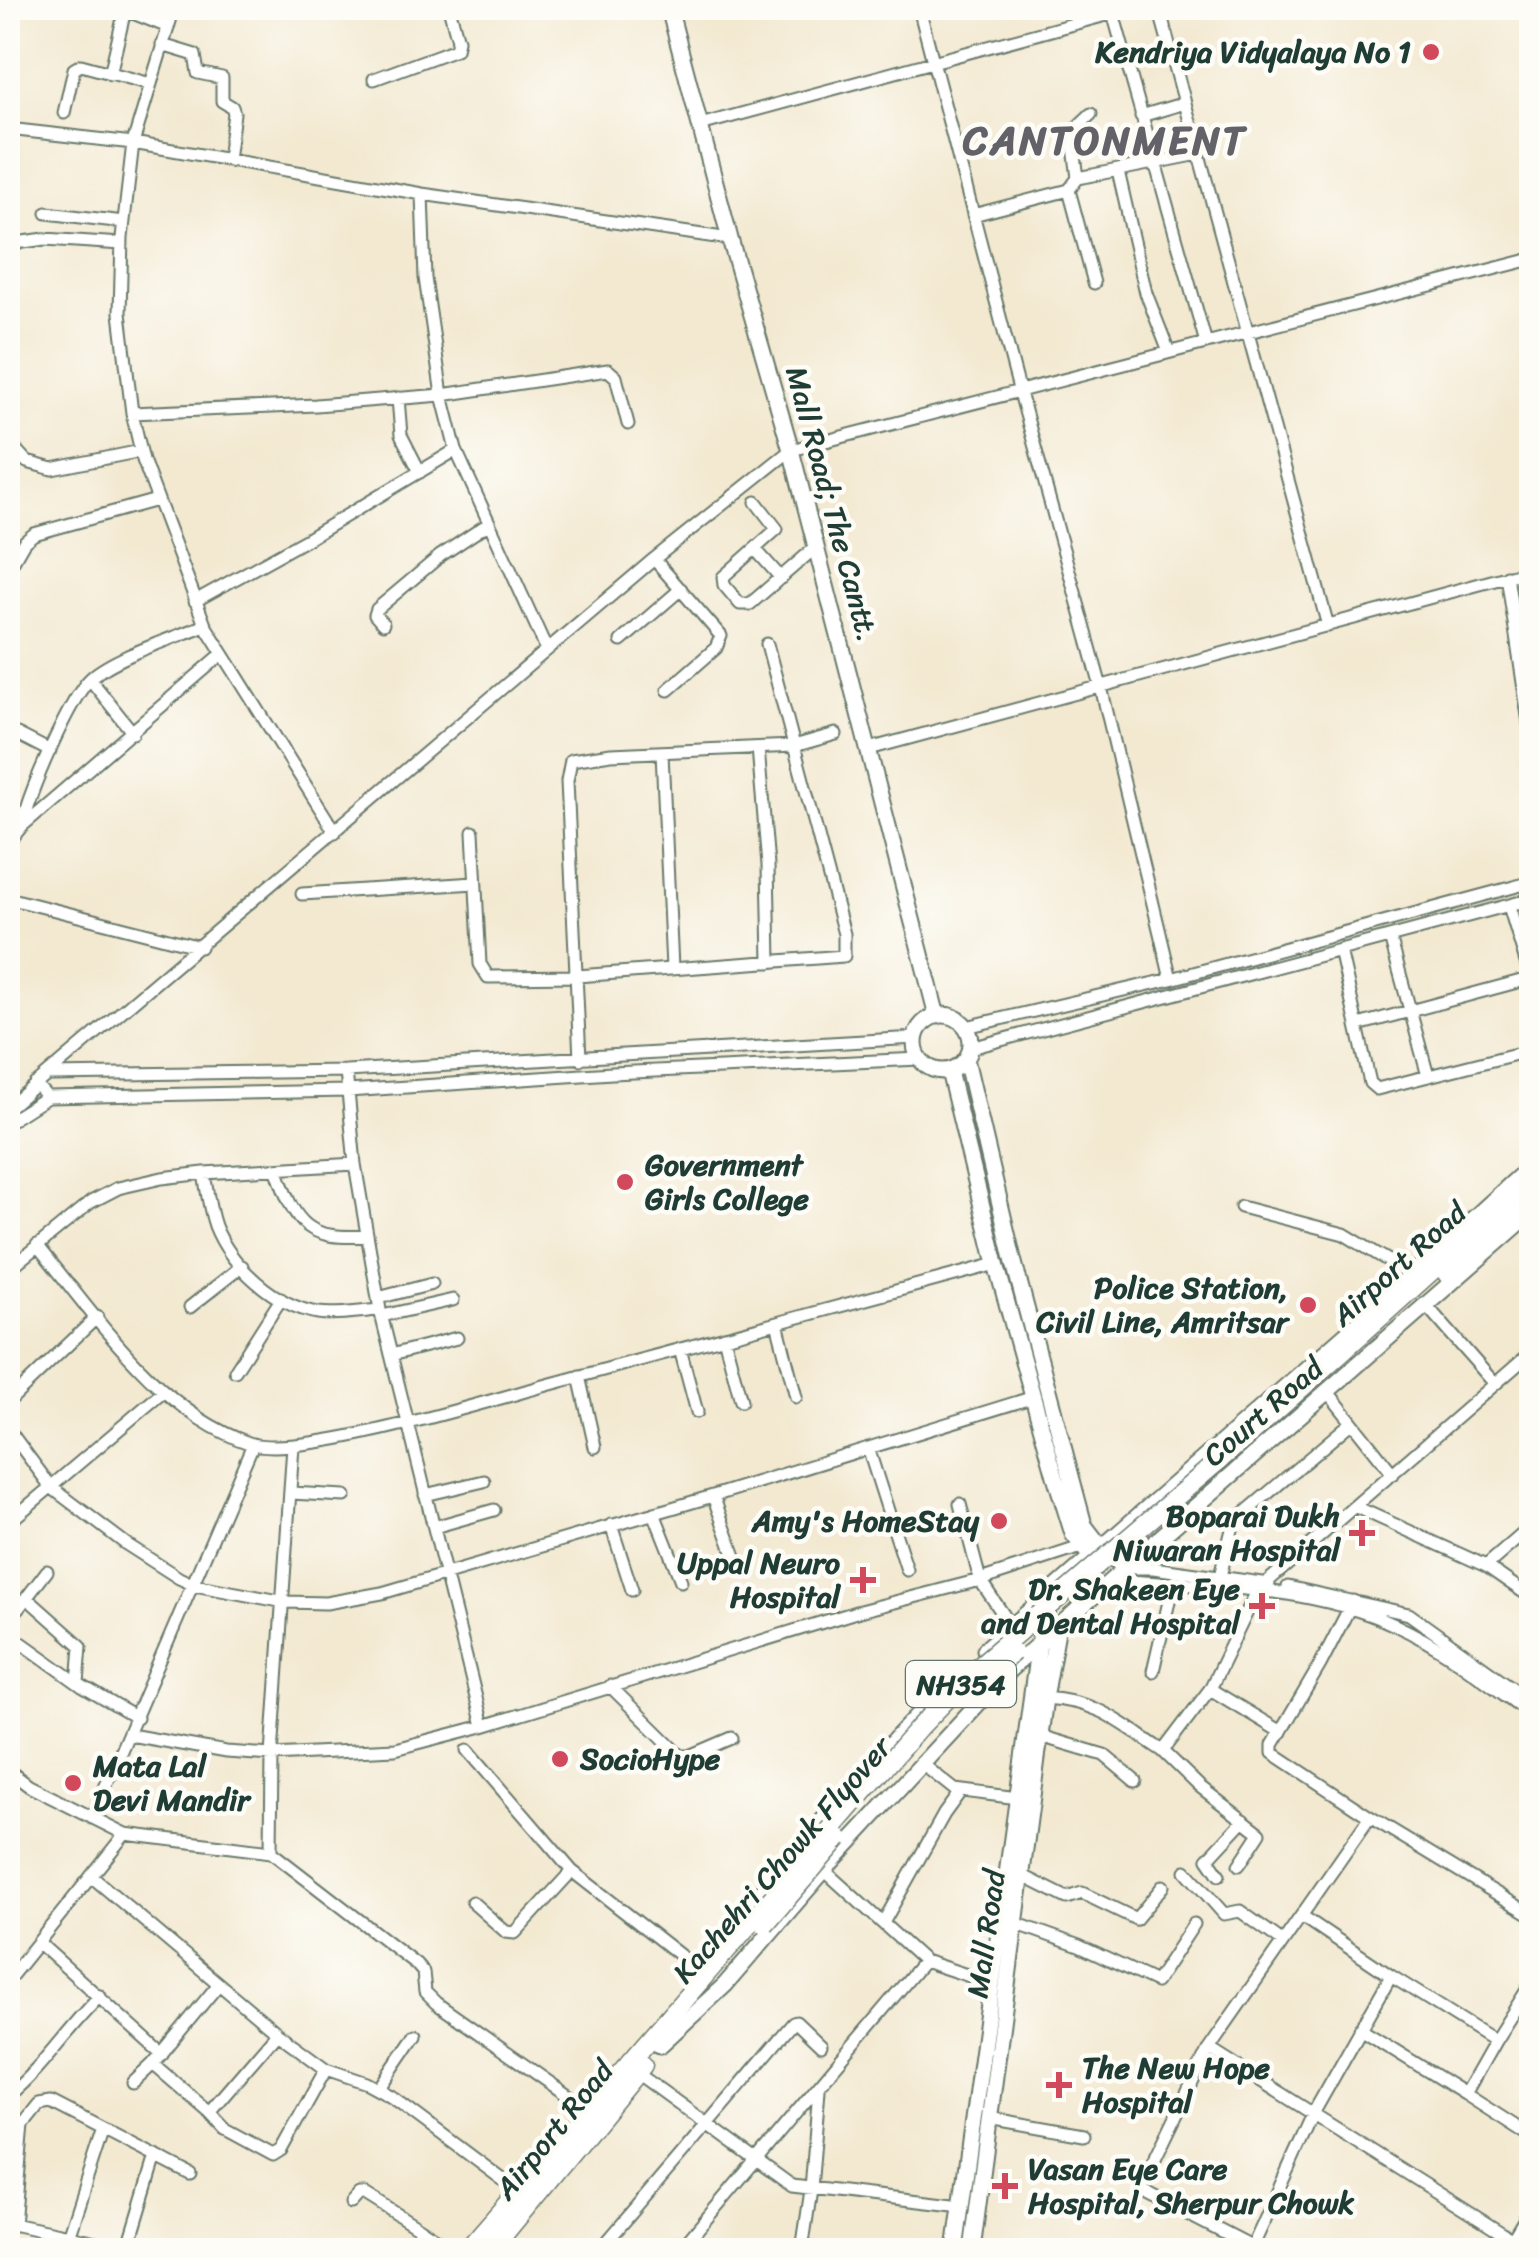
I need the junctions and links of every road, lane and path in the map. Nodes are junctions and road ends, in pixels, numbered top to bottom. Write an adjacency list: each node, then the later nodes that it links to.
1 (174, 8): 9 (street)
2 (448, 8): 13 (street)
3 (669, 8): 19 (main road, Mall Road; The Cantt.)
4 (919, 8): 11 (street)
5 (1132, 8): 8 (street)
6 (1159, 8): 15 (street)
7 (121, 9): 9 (street); 12 (street)
8 (1112, 13): 11 (street); 18 (street)
9 (168, 27): 10 (street)
10 (162, 45): 14 (street); 23 (street)
11 (933, 59): 19 (street); 30 (street)
12 (110, 74): 14 (street); 16 (street)
13 (374, 79)
14 (150, 84): 21 (street)
15 (1186, 103): 18 (street); 22 (street)
16 (64, 113)
17 (1091, 114): 26 (street)
18 (1140, 116): 24 (street)
19 (700, 125): 32 (main road, Mall Road; The Cantt.)
20 (8, 129): 21 (street)
21 (133, 144): 23 (street); 31 (street)
22 (1199, 154): 24 (street); 37 (street)
23 (228, 160): 28 (street)
24 (1154, 165): 25 (street); 38 (street)
25 (1118, 171): 26 (street); 39 (street)
26 (1078, 178): 27 (street)
27 (1069, 190): 30 (street); 36 (street)
28 (422, 194): 32 (street); 41 (street)
29 (47, 213): 31 (street)
30 (973, 215): 40 (street)
31 (124, 222): 34 (street)
32 (730, 239): 47 (main road, Mall Road; The Cantt.)
33 (8, 244): 34 (street)
34 (122, 244): 43 (street)
35 (1532, 259): 37 (street)
36 (1094, 283)
37 (1248, 333): 38 (street); 64 (street)
38 (1206, 343): 39 (street)
39 (1169, 352): 40 (street)
40 (1019, 389): 47 (street); 70 (street)
41 (442, 395): 42 (street); 44 (street); 46 (street)
42 (398, 398): 43 (street); 49 (street)
43 (132, 413): 48 (street)
44 (628, 424)
45 (8, 441): 48 (street)
46 (456, 450): 49 (street); 52 (street)
47 (791, 450): 53 (main road, Mall Road; The Cantt.); 55 (street)
48 (141, 451): 50 (street)
49 (420, 472): 61 (street)
50 (157, 500): 56 (street); 61 (street)
51 (756, 502): 54 (street)
52 (488, 524): 62 (street); 67 (street)
53 (816, 547): 59 (street); 78 (main road, Mall Road; The Cantt.)
54 (755, 549): 59 (street); 59 (street)
55 (654, 559): 60 (street); 67 (street)
56 (8, 570)
57 (1532, 570): 58 (street)
58 (1508, 576): 64 (street); 75 (street)
59 (780, 578)
60 (681, 589): 65 (street); 71 (street)
61 (195, 601): 63 (street)
62 (383, 624)
63 (204, 625): 68 (street); 69 (street)
64 (1328, 626): 70 (street)
65 (621, 641)
66 (767, 644): 76 (street)
67 (546, 650): 82 (street)
68 (221, 655): 72 (street); 82 (street)
69 (90, 679): 72 (street); 79 (street)
70 (1101, 687): 78 (street); 97 (street)
71 (668, 690)
72 (134, 732): 81 (street)
73 (836, 734): 76 (street)
74 (8, 738): 79 (street)
75 (1532, 744)
76 (794, 746): 77 (street); 94 (street)
77 (758, 748): 80 (street); 94 (street)
78 (869, 749): 100 (main road, Mall Road; The Cantt.)
79 (50, 751): 81 (street)
80 (662, 752): 95 (street); 96 (street)
81 (22, 826): 84 (street)
82 (334, 832): 92 (street)
83 (473, 832): 86 (street)
84 (8, 843)
85 (1532, 882): 97 (street)
86 (475, 884): 87 (street); 96 (street)
87 (302, 894)
88 (8, 898): 92 (street)
89 (1532, 899): 90 (street)
90 (1509, 906): 91 (street); 98 (street)
91 (1390, 937): 93 (street); 99 (street)
92 (200, 947): 111 (street)
93 (1340, 950): 101 (street); 105 (street)
94 (770, 962): 95 (street)
95 (672, 968): 96 (street)
96 (576, 976): 106 (street)
97 (1171, 979): 102 (street)
98 (1531, 980): 99 (street)
99 (1411, 1010): 101 (street); 112 (street)
100 (937, 1016): 102 (main road); 103 (main road)
101 (1358, 1025): 112 (street)
102 (966, 1028): 105 (main road)
103 (916, 1038): 106 (street); 107 (main road)
104 (1532, 1050): 112 (street)
105 (968, 1053): 109 (main road); 179 (main road)
106 (580, 1059): 108 (street)
107 (920, 1060): 109 (main road); 114 (street)
108 (346, 1071): 110 (street); 114 (street)
109 (949, 1071): 129 (main road)
110 (74, 1074): 111 (street); 115 (street)
111 (48, 1075): 113 (street)
112 (1428, 1076)
113 (35, 1084): 116 (street); 117 (street)
114 (348, 1090): 115 (street); 119 (street)
115 (74, 1095): 116 (street)
116 (47, 1097): 118 (street)
117 (8, 1108)
118 (8, 1122)
119 (354, 1164): 121 (street); 127 (street)
120 (1532, 1164): 132 (main road, Court Road)
121 (277, 1171): 122 (street); 127 (street)
122 (204, 1173): 128 (street); 130 (street)
123 (1532, 1180): 159 (highway, Airport Road / NH354)
124 (1532, 1197): 159 (highway, Airport Road / NH354)
125 (1241, 1207): 132 (street)
126 (1532, 1212): 137 (main road, Court Road)
127 (367, 1236): 138 (street)
128 (36, 1245): 131 (street); 139 (street)
129 (996, 1264): 140 (street); 152 (main road)
130 (242, 1266): 134 (street); 136 (street)
131 (8, 1270)
132 (1412, 1275): 179 (main road, Court Road)
133 (432, 1284): 138 (street)
134 (281, 1299): 138 (street); 146 (street)
135 (453, 1300): 138 (street)
136 (190, 1306)
137 (1426, 1306): 148 (street); 150 (main road, Court Road)
138 (380, 1308): 145 (street)
139 (97, 1318): 149 (street); 154 (street)
140 (777, 1323): 141 (street); 151 (street)
141 (724, 1337): 143 (street); 153 (street)
142 (457, 1338): 145 (street)
143 (680, 1349): 147 (street); 155 (street)
144 (1531, 1354): 148 (street)
145 (391, 1355): 156 (street)
146 (235, 1372)
147 (579, 1376): 156 (street); 162 (street)
148 (1496, 1384): 164 (street)
149 (164, 1392): 160 (street); 166 (street)
150 (1328, 1392): 157 (street); 182 (main road, Court Road)
151 (796, 1396)
152 (1034, 1397): 163 (street); 179 (main road)
153 (741, 1401)
154 (8, 1402)
155 (696, 1412)
156 (406, 1422): 161 (street); 168 (street)
157 (1352, 1422): 164 (street); 186 (street)
158 (8, 1430): 166 (street)
159 (1261, 1432): 248 (highway, Kachehri Chowk Flyover / NH354, bridge)
160 (253, 1444): 161 (street); 190 (street)
161 (293, 1446): 167 (street)
162 (596, 1446)
163 (868, 1448): 170 (street); 183 (street)
164 (1393, 1474): 172 (street)
165 (484, 1481): 168 (street)
166 (51, 1487): 175 (street); 190 (street)
167 (291, 1492): 169 (street); 197 (street)
168 (425, 1495): 178 (street)
169 (345, 1496)
170 (713, 1496): 174 (street); 180 (street)
171 (960, 1504): 187 (street)
172 (1356, 1507): 181 (street); 192 (street)
173 (494, 1510): 178 (street)
174 (654, 1513): 176 (street); 189 (street)
175 (8, 1522)
176 (611, 1526): 185 (street); 193 (street)
177 (1532, 1526): 181 (street)
178 (434, 1527): 185 (street)
179 (1090, 1550): 182 (main road); 187 (street); 188 (main road); 194 (main road, Court Road)
180 (736, 1559)
181 (1486, 1566): 195 (street)
182 (1125, 1568): 186 (street); 188 (main road, Court Road)
183 (906, 1570)
184 (46, 1572): 196 (street)
185 (446, 1573): 197 (street); 212 (street)
186 (1220, 1576): 192 (street)
187 (980, 1580): 201 (street); 206 (street)
188 (1111, 1580): 191 (street); 200 (main road, Court Road)
189 (681, 1581)
190 (194, 1584): 197 (street); 211 (street)
191 (1173, 1584): 192 (street); 204 (street)
192 (1262, 1586): 198 (street); 207 (street)
193 (632, 1590)
194 (1052, 1590): 201 (main road, Court Road); 203 (main road, Mall Road)
195 (1532, 1598)
196 (28, 1599): 199 (street); 205 (street)
197 (284, 1602): 219 (street)
198 (1350, 1605): 209 (street); 210 (street); 213 (street)
199 (8, 1622)
200 (1058, 1625): 203 (main road, Court Road); 208 (main road, Mall Road)
201 (1011, 1626): 248 (main road, Court Road)
202 (11, 1641): 205 (street)
203 (1039, 1642): 220 (main road, Court Road); 224 (main road, Mall Road)
204 (1153, 1671)
205 (78, 1683): 211 (street)
206 (610, 1686): 212 (street); 216 (street)
207 (1210, 1689): 213 (street); 218 (street)
208 (1045, 1698): 215 (main road, Mall Road); 218 (street)
209 (1532, 1702)
210 (1532, 1715)
211 (136, 1718): 214 (street)
212 (483, 1726): 219 (street)
213 (1281, 1732): 225 (street)
214 (130, 1735): 219 (street); 226 (street)
215 (1040, 1736): 222 (street); 234 (main road, Mall Road)
216 (732, 1738)
217 (468, 1750): 233 (street)
218 (1162, 1751): 227 (street)
219 (272, 1755): 229 (street)
220 (921, 1763): 223 (street); 231 (main road, Court Road)
221 (8, 1770): 226 (street)
222 (1135, 1781)
223 (960, 1792): 224 (street); 242 (street)
224 (1018, 1798): 251 (main road, Mall Road)
225 (1370, 1817): 239 (street); 240 (street)
226 (92, 1818): 228 (street)
227 (1244, 1820): 230 (street); 235 (street)
228 (125, 1834): 229 (street); 236 (street)
229 (271, 1852): 269 (street)
230 (1238, 1865)
231 (824, 1870): 242 (street); 258 (main road, Court Road)
232 (1186, 1871): 244 (street)
233 (572, 1872): 238 (street); 248 (street)
234 (1022, 1874): 237 (street); 241 (main road, Mall Road)
235 (1219, 1875)
236 (91, 1876): 245 (street); 252 (street)
237 (1163, 1886)
238 (472, 1902)
239 (1532, 1915)
240 (1302, 1916): 244 (street); 247 (street)
241 (1015, 1923): 243 (street); 272 (main road, Mall Road)
242 (883, 1924): 246 (street)
243 (1194, 1924)
244 (1282, 1941): 260 (street)
245 (38, 1943): 249 (street); 253 (street)
246 (924, 1961): 251 (street); 266 (street)
247 (1391, 1976): 254 (street); 257 (street)
248 (704, 1979): 258 (highway, Kachehri Chowk Flyover / NH354); 269 (highway, Kachehri Chowk Flyover / NH354)
249 (8, 1980)
250 (1532, 1982): 257 (street)
251 (991, 1983): 283 (main road, Mall Road)
252 (218, 1985): 255 (street); 261 (street)
253 (100, 1996): 261 (street); 268 (street)
254 (1360, 2029): 267 (street); 271 (street)
255 (277, 2033): 262 (street); 270 (street)
256 (414, 2035): 265 (street)
257 (1495, 2040): 267 (street)
258 (660, 2044): 263 (highway, Airport Road / NH354)
259 (821, 2046): 273 (street)
260 (1210, 2048): 271 (street); 288 (street)
261 (157, 2059): 264 (street); 270 (street)
262 (326, 2068): 265 (street); 270 (street)
263 (637, 2073): 273 (street); 292 (highway, Airport Road / NH354)
264 (133, 2083)
265 (378, 2088): 281 (street)
266 (819, 2089): 278 (street); 280 (street)
267 (1465, 2094): 276 (street)
268 (8, 2096)
269 (587, 2109): 281 (highway, NH354)
270 (208, 2112)
271 (1314, 2112): 287 (street); 288 (street)
272 (989, 2118): 275 (street); 297 (main road, Mall Road)
273 (706, 2124): 278 (street); 293 (street)
274 (102, 2129): 277 (street); 285 (street); 286 (street)
275 (1084, 2135)
276 (1532, 2137)
277 (156, 2156): 279 (street); 289 (street)
278 (755, 2162): 280 (street); 294 (street)
279 (190, 2174)
280 (811, 2190): 283 (street); 295 (street)
281 (518, 2192): 291 (highway, NH354)
282 (351, 2203): 290 (street)
283 (962, 2206): 296 (main road, Mall Road)
284 (1530, 2214): 287 (street)
285 (11, 2224): 286 (street)
286 (68, 2237): 289 (street)
287 (1508, 2245)
288 (1254, 2249)
289 (128, 2250)
290 (454, 2250)
291 (467, 2250)
292 (491, 2250)
293 (600, 2250)
294 (680, 2250)
295 (802, 2250)
296 (956, 2250)
297 (972, 2250)

